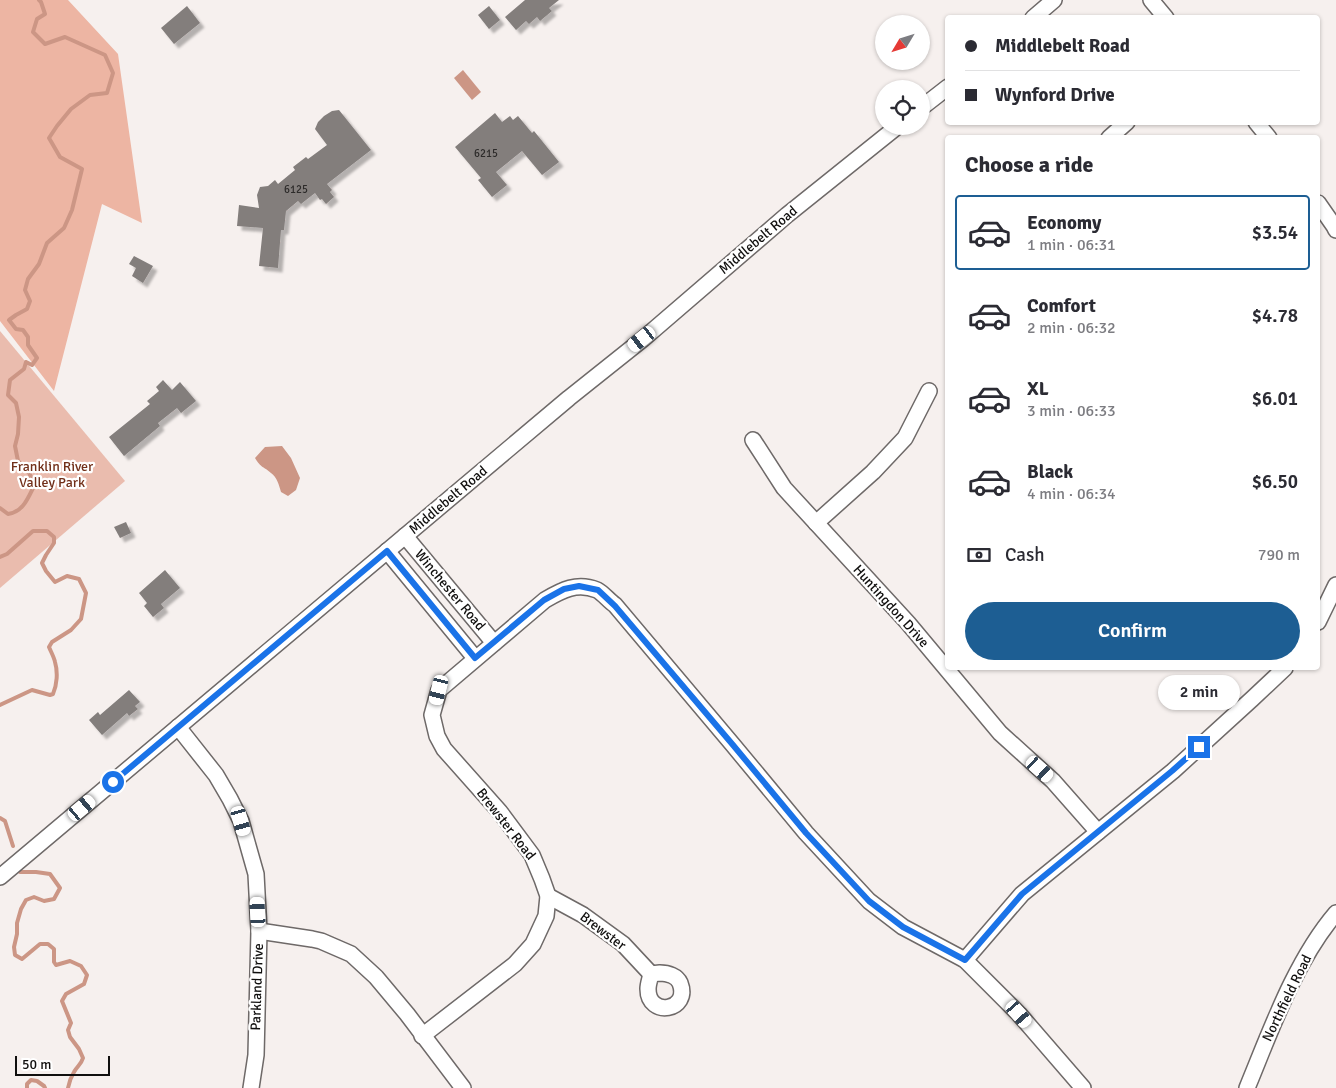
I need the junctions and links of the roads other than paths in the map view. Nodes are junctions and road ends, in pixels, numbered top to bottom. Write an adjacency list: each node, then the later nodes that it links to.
1 (1054, 0): 3 (street)
2 (1151, 0): 4 (street)
3 (1036, 15)
4 (1164, 15)
5 (945, 89): 6 (street)
6 (930, 101)
7 (1124, 125): 10 (street)
8 (1258, 125): 11 (street)
9 (887, 135): 17 (street, Middlebelt Road)
10 (1112, 135)
11 (1267, 135)
12 (1320, 206): 13 (street)
13 (1336, 230)
14 (929, 391): 16 (street)
15 (753, 440): 16 (street, Huntingdon Drive)
16 (816, 523): 22 (street, Huntingdon Drive)
17 (405, 536): 18 (street, Middlebelt Road); 21 (street, Winchester Road)
18 (387, 551): 21 (street, Winchester Road); 25 (street, Middlebelt Road)
19 (1336, 585): 20 (street)
20 (1320, 618)
21 (484, 651): 28 (street, Brewster Road); 31 (street, Winchester Road)
22 (945, 660)
23 (1283, 670): 26 (street)
24 (957, 672): 26 (street, Huntingdon Drive)
25 (178, 727): 27 (street, Middlebelt Road); 30 (street, Parkland Drive)
26 (1098, 832): 31 (street)
27 (0, 877)
28 (548, 896): 32 (street, Brewster); 33 (street, Brewster Road)
29 (1336, 913): 37 (street, Northfield Road)
30 (259, 931): 33 (street); 34 (street, Parkland Drive)
31 (965, 960): 36 (street, Winchester Road)
32 (651, 974)
33 (422, 1036): 35 (street)
34 (250, 1088)
35 (462, 1088)
36 (1084, 1088)
37 (1247, 1088)

